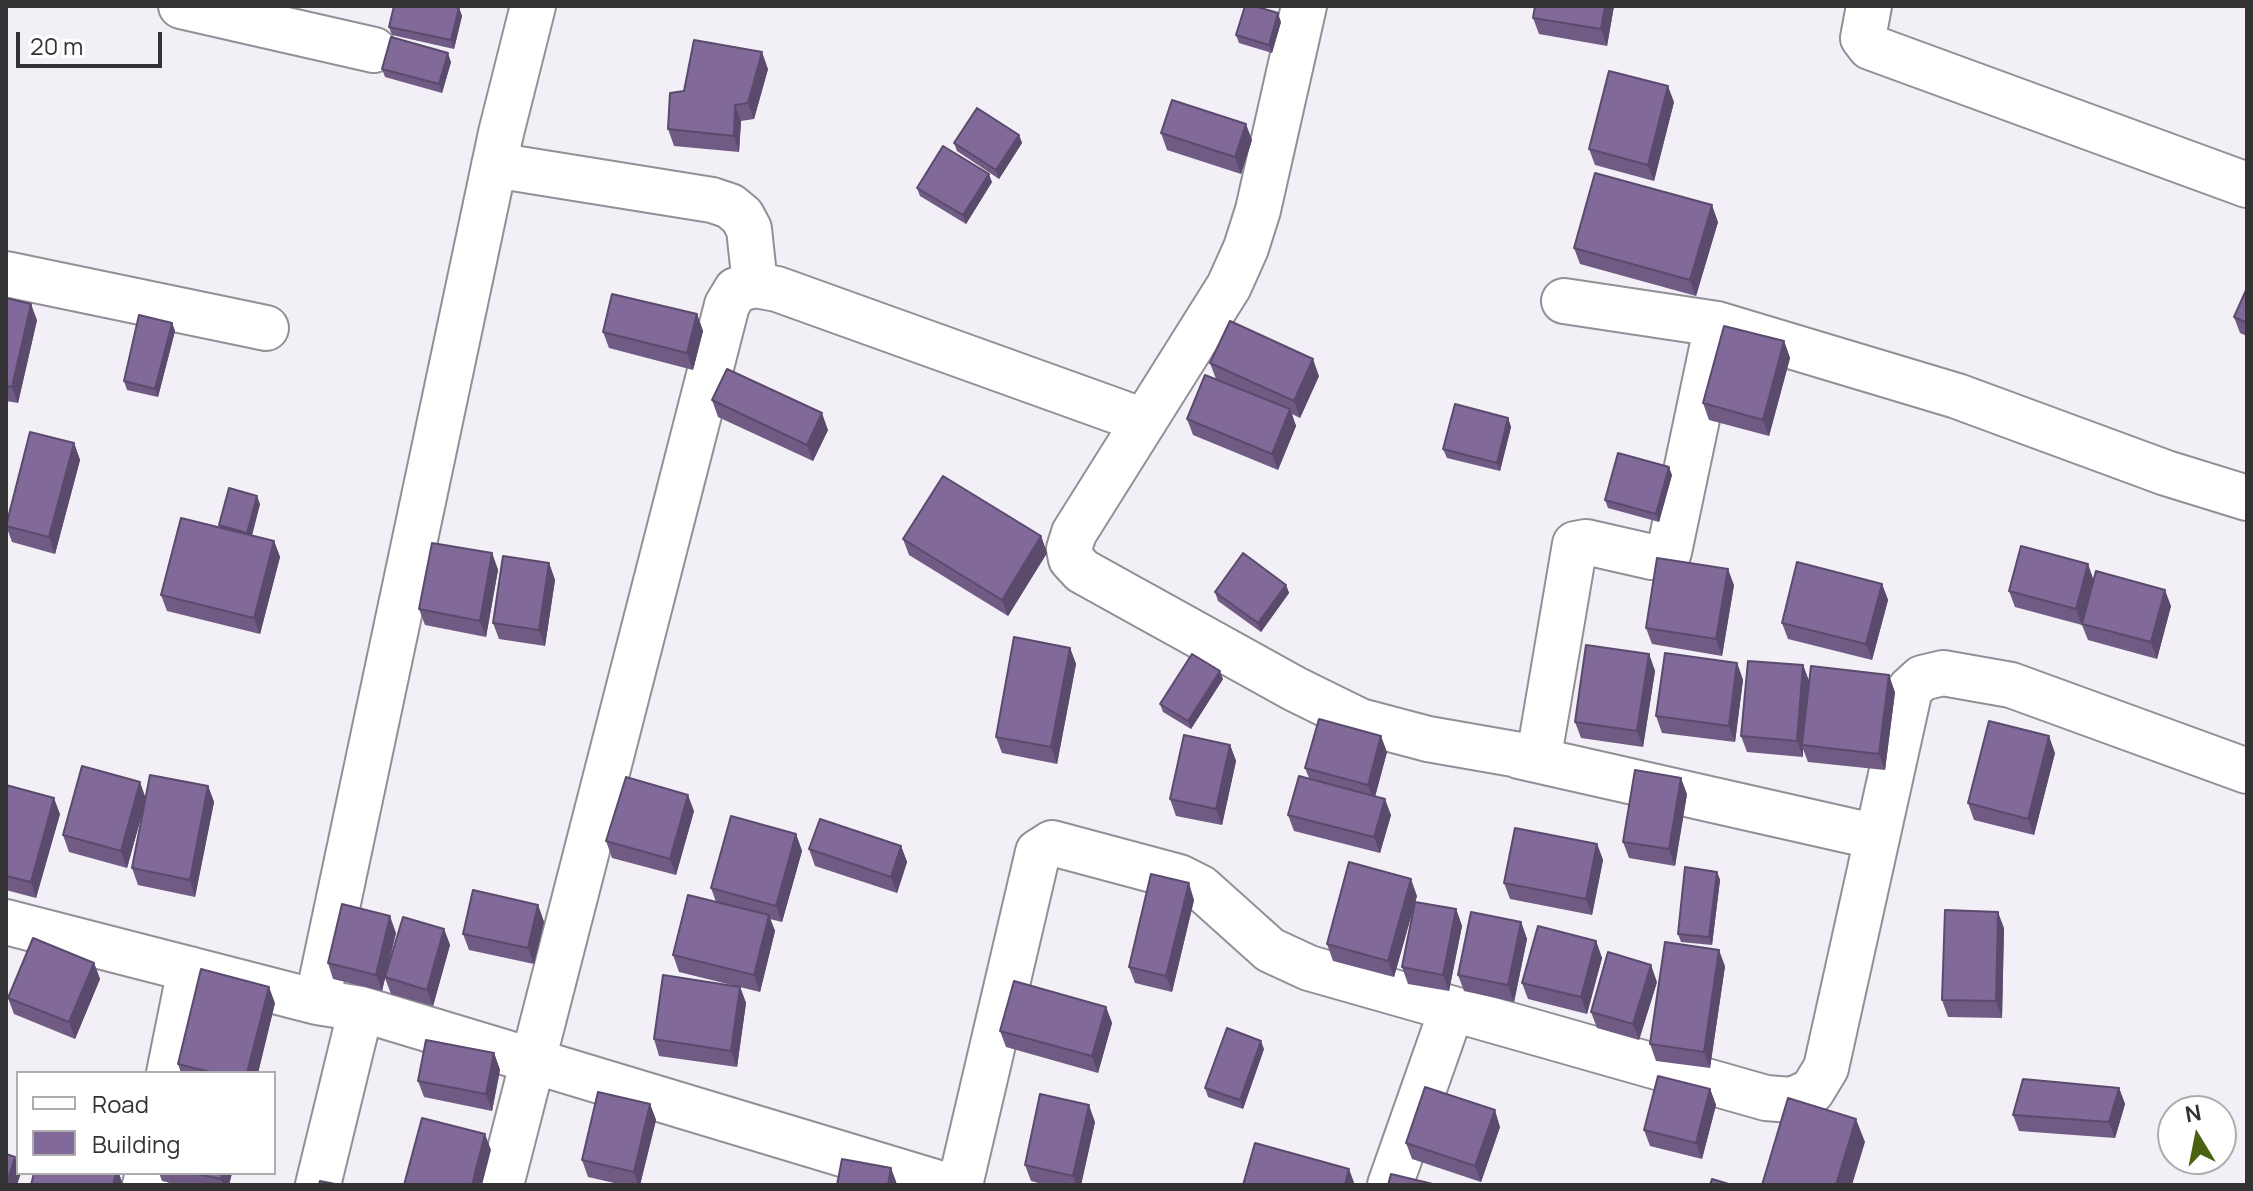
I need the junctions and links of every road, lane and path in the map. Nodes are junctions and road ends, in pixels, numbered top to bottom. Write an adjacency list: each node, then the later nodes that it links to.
1 (181, 6): 5 (street)
2 (533, 6): 6 (street)
3 (1304, 6): 13 (street)
4 (1869, 6): 7 (street)
5 (374, 50)
6 (494, 165): 9 (street); 20 (street)
7 (2247, 185)
8 (6, 274): 12 (street)
9 (755, 285): 13 (street); 23 (street)
10 (1564, 301): 11 (street)
11 (1717, 324): 14 (street); 15 (street)
12 (266, 328)
13 (1144, 421): 15 (street)
14 (2247, 498)
15 (1519, 756): 17 (street)
16 (2247, 771): 17 (street)
17 (1877, 837): 22 (street)
18 (6, 922): 19 (street)
19 (190, 969): 20 (street); 24 (street)
20 (317, 1002): 21 (street)
21 (361, 1009): 23 (street); 25 (street)
22 (1452, 1009): 28 (street); 29 (street)
23 (535, 1060): 26 (street); 27 (street)
24 (169, 1071)
25 (318, 1185)
26 (501, 1185)
27 (945, 1185)
28 (960, 1185)
29 (1390, 1185)

